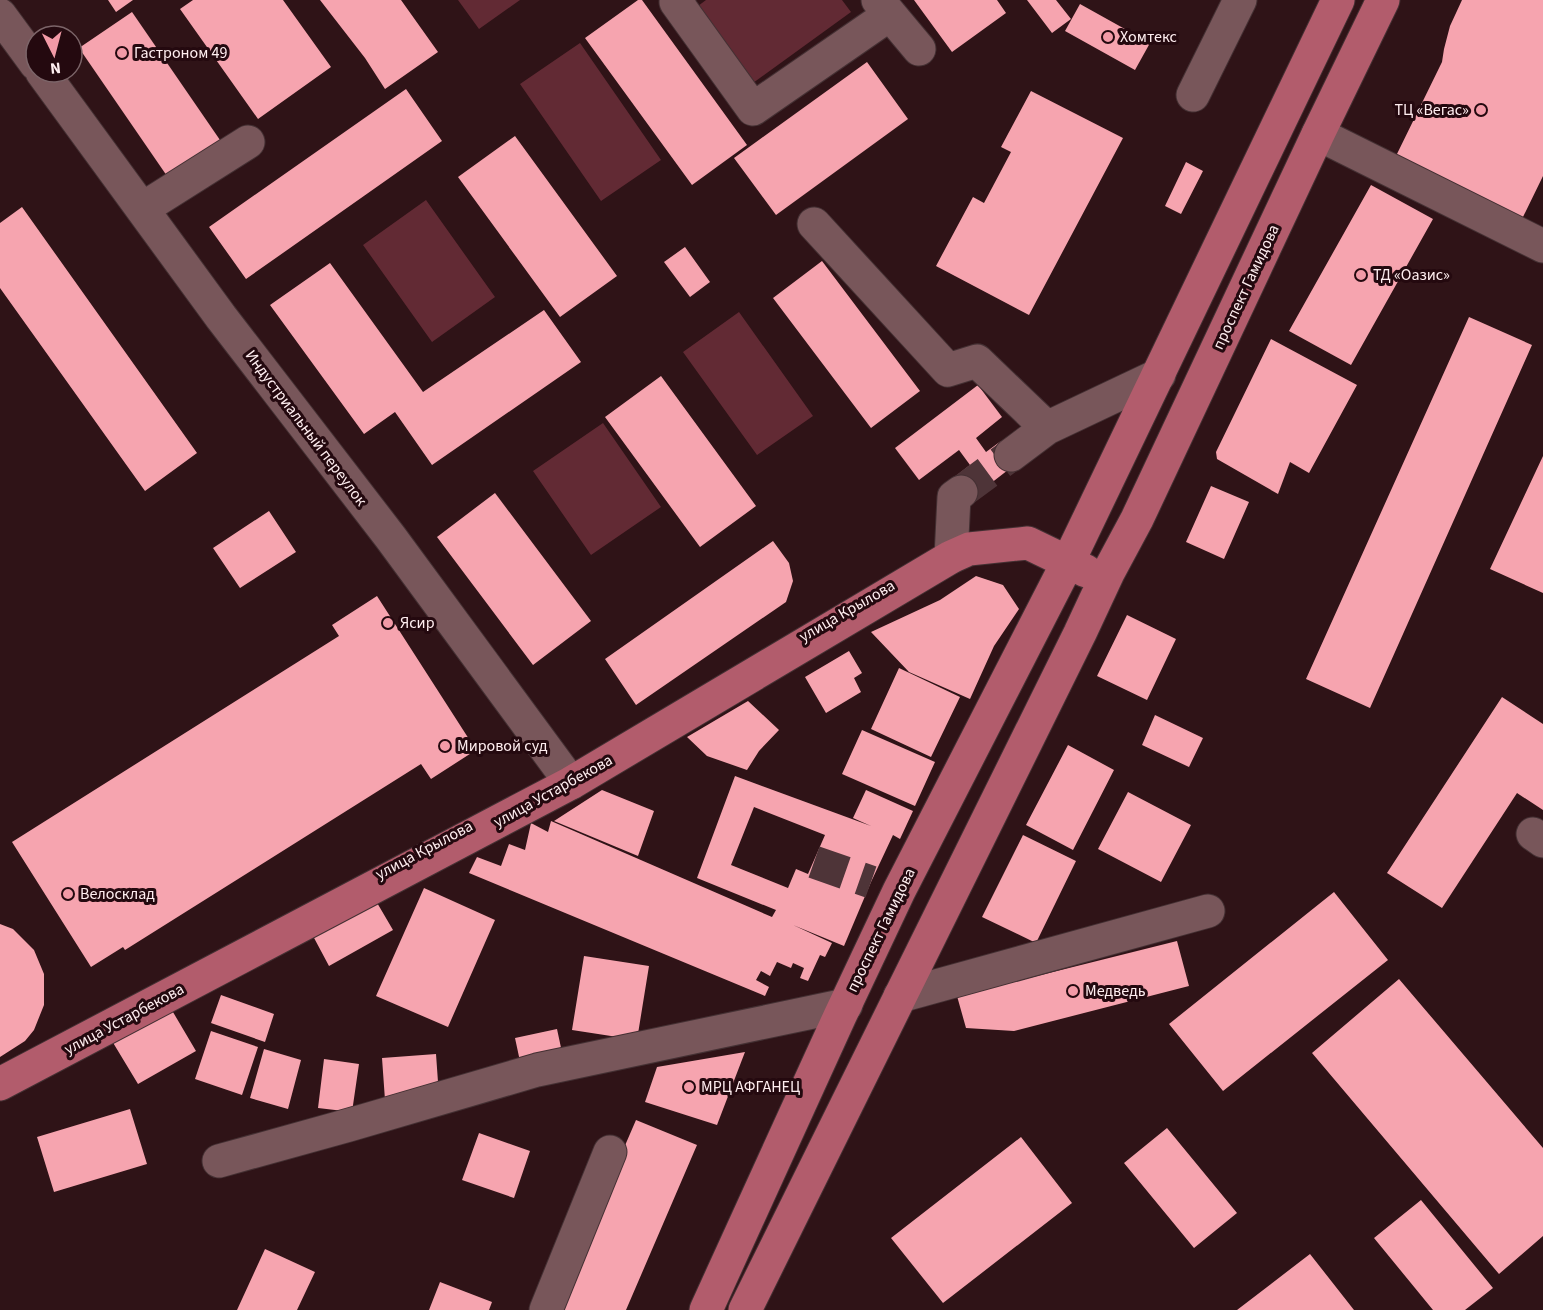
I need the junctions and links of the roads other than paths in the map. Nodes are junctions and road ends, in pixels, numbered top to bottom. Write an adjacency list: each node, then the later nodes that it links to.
1 (679, 0): 5 (street)
2 (1240, 0): 10 (street)
3 (1338, 0): 16 (main road, проспект Гамидова)
4 (1383, 0): 11 (main road, проспект Гамидова)
5 (884, 7): 8 (street)
6 (0, 15): 7 (street)
7 (24, 48)
8 (919, 49)
9 (51, 84): 13 (street, Индустриальный переулок)
10 (1193, 95)
11 (1318, 134): 15 (street); 22 (main road, проспект Гамидова)
12 (248, 142): 13 (street)
13 (142, 209): 23 (street, Индустриальный переулок)
14 (814, 224): 17 (street)
15 (1543, 246)
16 (1159, 375): 17 (street); 21 (main road, проспект Гамидова)
17 (1047, 428): 18 (street)
18 (1011, 455)
19 (961, 492): 20 (street)
20 (952, 553): 21 (main road, улица Крылова); 23 (main road, улица Крылова)
21 (1069, 559): 22 (main road); 26 (main road, проспект Гамидова)
22 (1107, 576): 25 (main road, проспект Гамидова)
23 (569, 779): 27 (main road, улица Крылова); 28 (main road, улица Устарбекова)
24 (1208, 911): 25 (street)
25 (900, 996): 32 (main road, проспект Гамидова)
26 (846, 1005): 30 (street); 31 (main road, проспект Гамидова)
27 (0, 1072)
28 (0, 1084)
29 (610, 1152): 33 (street)
30 (219, 1161)
31 (736, 1244): 32 (street); 34 (main road, проспект Гамидова)
32 (768, 1261): 35 (main road, проспект Гамидова)
33 (546, 1310)
34 (706, 1310)
35 (745, 1310)

